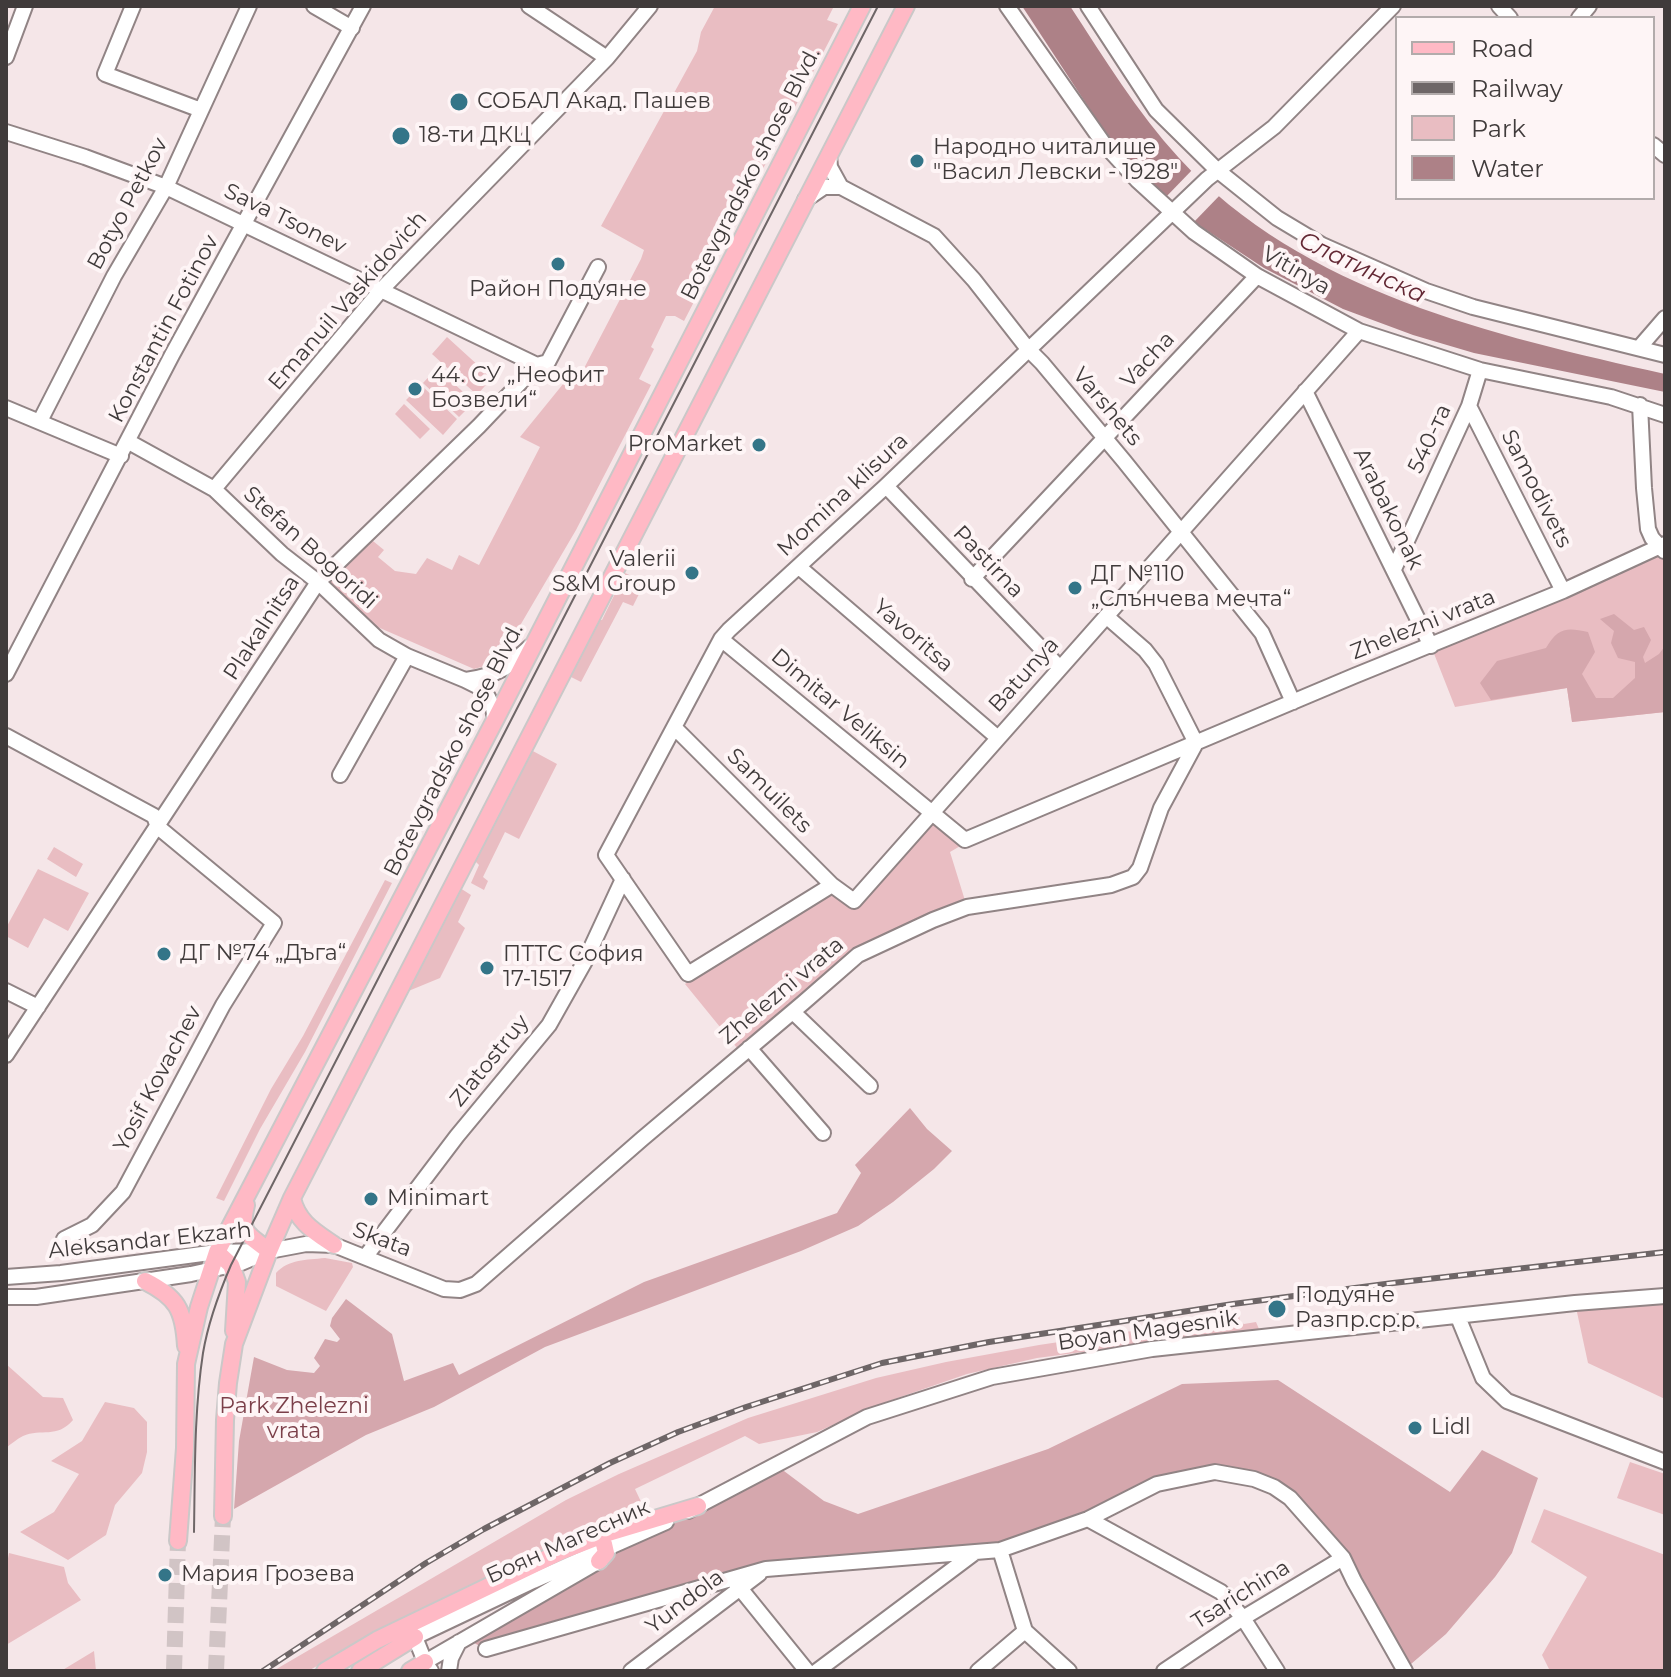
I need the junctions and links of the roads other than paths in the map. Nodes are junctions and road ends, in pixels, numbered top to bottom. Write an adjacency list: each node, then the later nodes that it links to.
1 (25, 6): 14 (street)
2 (133, 6): 16 (street)
3 (249, 6): 16 (street, Botyo Petkov)
4 (314, 6): 13 (street)
5 (363, 6): 13 (street, Konstantin Fotinov)
6 (529, 6): 15 (street)
7 (650, 6): 15 (street, Emanuil Vaskidovich)
8 (862, 6): 55 (main road, Botevgradsko shose Blvd.)
9 (906, 6): 18 (main road)
10 (1007, 6): 23 (street, Vitinya)
11 (1088, 6): 19 (street, Vitinya)
12 (1393, 6): 19 (street, Momina klisura)
13 (352, 28): 24 (street, Konstantin Fotinov)
14 (6, 57)
15 (607, 58): 27 (street, Emanuil Vaskidovich)
16 (201, 110): 20 (street, Botyo Petkov)
17 (6, 132): 20 (street, Sava Tsonev)
18 (829, 155): 21 (street); 22 (main road)
19 (1212, 175): 23 (street, Momina klisura); 30 (street, Vitinya)
20 (166, 187): 24 (street, Sava Tsonev); 40 (street, Botyo Petkov)
21 (841, 187): 22 (street); 31 (street, Varshets)
22 (805, 201): 80 (main road)
23 (1174, 212): 26 (street, Vitinya); 31 (street, Momina klisura)
24 (244, 224): 27 (street, Sava Tsonev); 42 (street, Konstantin Fotinov)
25 (598, 267): 33 (street, Plakalnitsa)
26 (1257, 276): 29 (street, Vitinya); 41 (street, Vacha)
27 (381, 290): 33 (street, Sava Tsonev); 45 (street, Emanuil Vaskidovich)
28 (1665, 318): 30 (street)
29 (1359, 331): 34 (street, Vitinya); 35 (street, Batunya)
30 (1639, 348): 32 (street, Vitinya)
31 (1028, 349): 41 (street, Varshets); 44 (street, Momina klisura)
32 (1665, 355)
33 (537, 365): 51 (street, Plakalnitsa)
34 (1480, 370): 36 (street, Vitinya); 37 (street, 540-та)
35 (1305, 391): 46 (street, Batunya); 49 (street, Arabakonak)
36 (1640, 405): 39 (street, Vitinya); 47 (street)
37 (1469, 406): 49 (street, 540-та); 52 (street, Samodivets)
38 (6, 408): 40 (street)
39 (1665, 415)
40 (40, 421): 43 (street)
41 (1105, 438): 46 (street, Varshets); 50 (street, Vacha)
42 (129, 442): 43 (street, Konstantin Fotinov); 45 (street, Stefan Bogoridi)
43 (121, 456): 59 (street, Konstantin Fotinov)
44 (886, 486): 48 (street, Momina klisura); 50 (street, Pastirna)
45 (214, 489): 51 (street, Stefan Bogoridi)
46 (1181, 531): 53 (street, Batunya); 61 (street, Varshets)
47 (1663, 548): 52 (street, Zhelezni vrata)
48 (799, 567): 54 (street, Momina klisura); 65 (street, Yavoritsa)
49 (1394, 569): 56 (street, Arabakonak)
50 (972, 579): 58 (street, Pastirna)
51 (318, 582): 57 (street, Stefan Bogoridi); 69 (street, Plakalnitsa)
52 (1563, 591): 56 (street, Zhelezni vrata)
53 (1106, 616): 58 (street, Batunya); 66 (street)
54 (721, 639): 63 (street, Momina klisura); 68 (street, Dimitar Veliksin)
55 (534, 643): 60 (street); 62 (main road, Botevgradsko shose Blvd.)
56 (1431, 646): 61 (street, Zhelezni vrata)
57 (407, 656): 60 (street, Stefan Bogoridi); 67 (street)
58 (1060, 668): 65 (street, Batunya)
59 (6, 674)
60 (465, 680): 62 (street, Stefan Bogoridi)
61 (1293, 702): 66 (street, Zhelezni vrata)
62 (495, 720): 79 (main road, Botevgradsko shose Blvd.)
63 (675, 728): 70 (street, Momina klisura); 71 (street, Samuilets)
64 (6, 736): 69 (street)
65 (998, 738): 68 (street, Batunya)
66 (1196, 743): 68 (street, Zhelezni vrata); 74 (street, Zhelezni vrata)
67 (340, 775)
68 (931, 814): 71 (street, Batunya)
69 (158, 827): 73 (street, Plakalnitsa); 81 (street, Yosif Kovachev)
70 (623, 879): 71 (street); 85 (street, Zlatostruy)
71 (832, 885)
72 (6, 991): 73 (street)
73 (38, 1007): 76 (street, Plakalnitsa)
74 (793, 1012): 75 (street, Zhelezni vrata); 77 (street)
75 (749, 1048): 78 (street); 90 (street, Zhelezni vrata)
76 (6, 1055)
77 (870, 1086)
78 (823, 1133)
79 (250, 1187): 83 (main road); 84 (main road, Botevgradsko shose Blvd.)
80 (292, 1198): 82 (main road); 83 (main road)
81 (64, 1239)
82 (334, 1245): 83 (street, Skata); 85 (street, Skata)
83 (269, 1251): 84 (street, Aleksandar Ekzarh); 86 (street, Aleksandar Ekzarh); 94 (main road)
84 (217, 1252): 86 (main road); 87 (main road, Botevgradsko shose Blvd.); 88 (street, Aleksandar Ekzarh)
85 (366, 1256): 90 (street, Skata)
86 (231, 1265): 87 (street, Aleksandar Ekzarh); 94 (main road)
87 (210, 1271): 89 (street, Aleksandar Ekzarh); 95 (main road, Botevgradsko shose Blvd.)
88 (6, 1277)
89 (145, 1281): 92 (street, Aleksandar Ekzarh); 95 (main road)
90 (476, 1284)
91 (1665, 1296): 93 (street, Boyan Magesnik)
92 (6, 1297)
93 (1458, 1317): 96 (street); 97 (street, Boyan Magesnik)
94 (234, 1344): 98 (main road)
95 (186, 1364): 101 (main road, Botevgradsko shose Blvd.)
96 (1665, 1462)
97 (698, 1506): 100 (street, Boyan Magesnik); 102 (main road)
98 (223, 1516)
99 (1088, 1519): 103 (street); 105 (street); 107 (street)
100 (667, 1521): 102 (street, Боян Магесник)
101 (178, 1541)
102 (600, 1549): 109 (street, Боян Магесник); 110 (street, Боян Магесник); 113 (main road)
103 (1000, 1550): 104 (street); 108 (street)
104 (975, 1552): 106 (street); 118 (street)
105 (1343, 1558): 107 (street, Tsarichina); 123 (street)
106 (736, 1583): 111 (street); 116 (street, Yundola); 117 (street)
107 (1243, 1618): 121 (street, Tsarichina); 122 (street)
108 (1025, 1631): 119 (street); 120 (street)
109 (415, 1637): 112 (street); 114 (main road)
110 (459, 1642): 112 (street, Боян Магесник); 115 (street)
111 (486, 1649)
112 (422, 1668)
113 (325, 1671)
114 (360, 1671)
115 (449, 1671)
116 (631, 1671)
117 (807, 1671)
118 (817, 1671)
119 (978, 1671)
120 (1069, 1671)
121 (1164, 1671)
122 (1277, 1671)
123 (1405, 1671)

